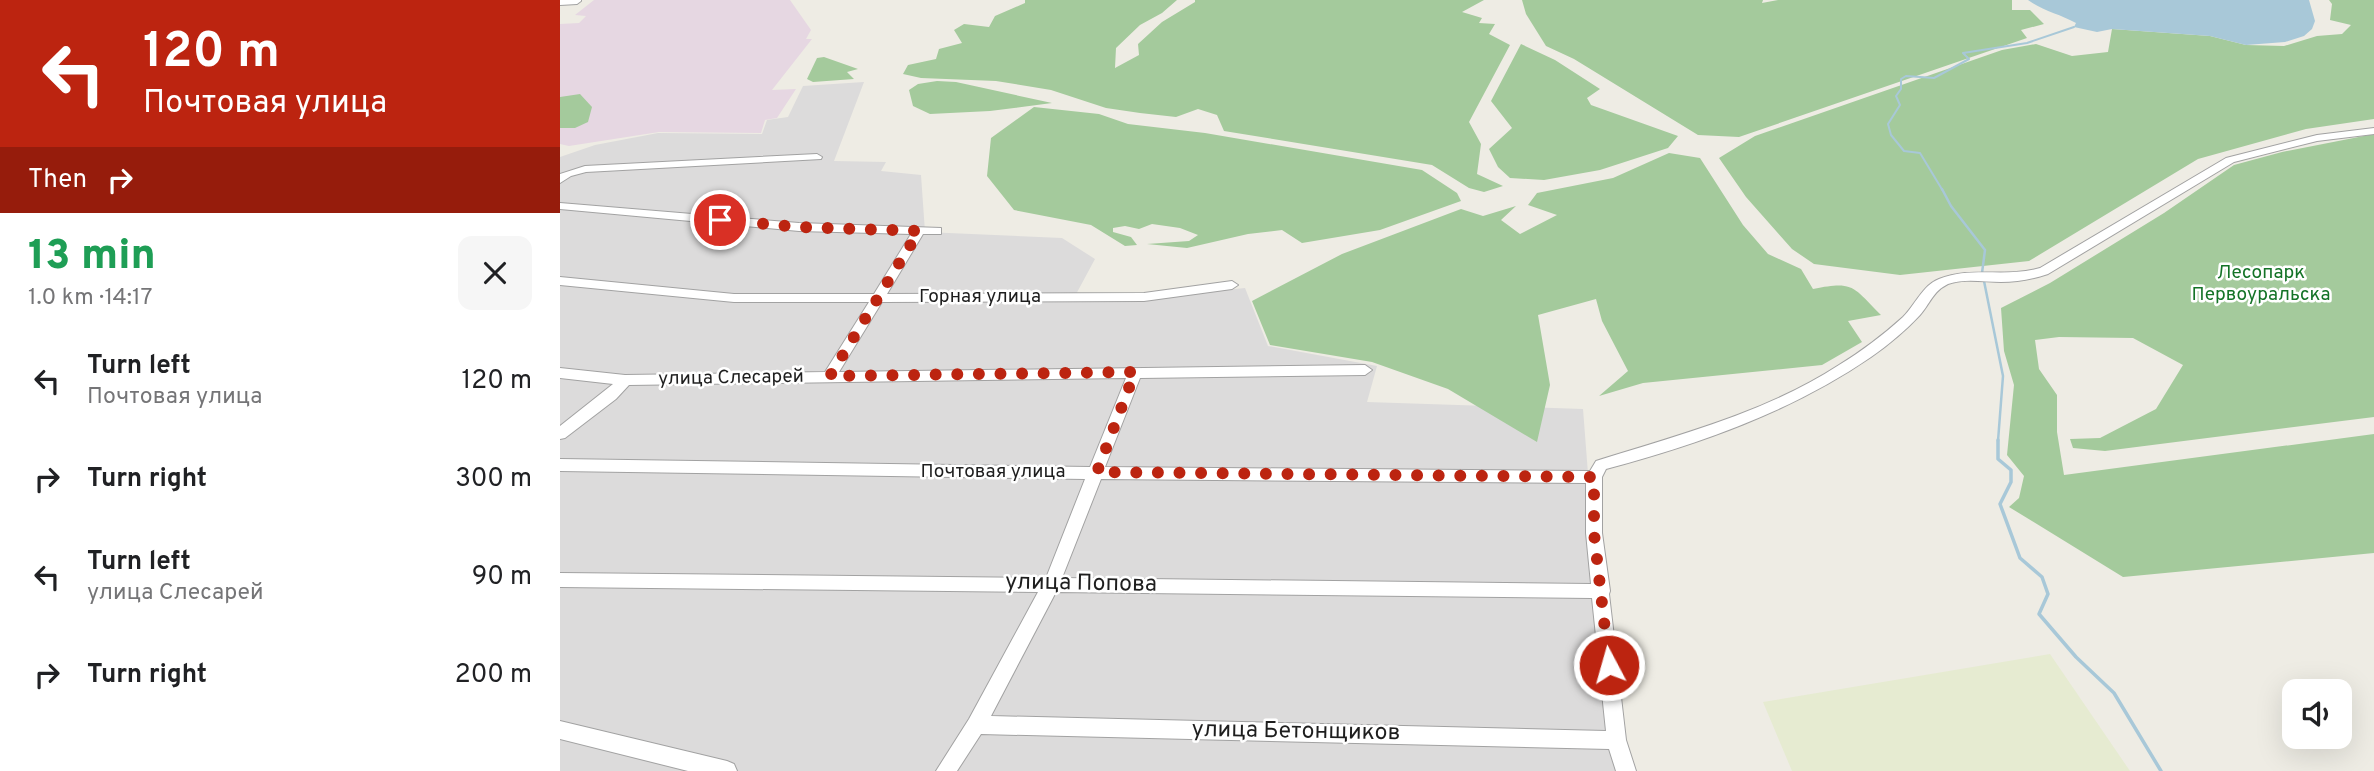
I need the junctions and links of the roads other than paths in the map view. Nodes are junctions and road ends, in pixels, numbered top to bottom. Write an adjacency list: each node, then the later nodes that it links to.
1 (577, 1): 2 (street)
2 (560, 2)
3 (2374, 131): 20 (street)
4 (817, 157): 5 (street)
5 (560, 180)
6 (560, 206): 8 (street)
7 (937, 230): 8 (street)
8 (919, 231): 11 (street)
9 (560, 281): 11 (street, Горная улица)
10 (1232, 285): 11 (street, Горная улица)
11 (878, 298): 15 (street)
12 (1365, 370): 13 (street, улица Слесарей)
13 (1135, 372): 15 (street, улица Слесарей); 19 (street)
14 (560, 373): 16 (street, улица Слесарей)
15 (830, 376): 16 (street, улица Слесарей)
16 (625, 380): 17 (street)
17 (560, 434)
18 (564, 467): 19 (street, Почтовая улица)
19 (1097, 472): 20 (street, Почтовая улица); 22 (street)
20 (1594, 477): 23 (street)
21 (560, 580): 22 (street, улица Попова)
22 (1052, 583): 23 (street, улица Попова); 24 (street)
23 (1602, 591): 26 (street)
24 (976, 725): 26 (street, улица Бетонщиков); 28 (street)
25 (560, 730): 27 (street)
26 (1616, 740): 29 (street)
27 (727, 771)
28 (946, 771)
29 (1626, 771)

